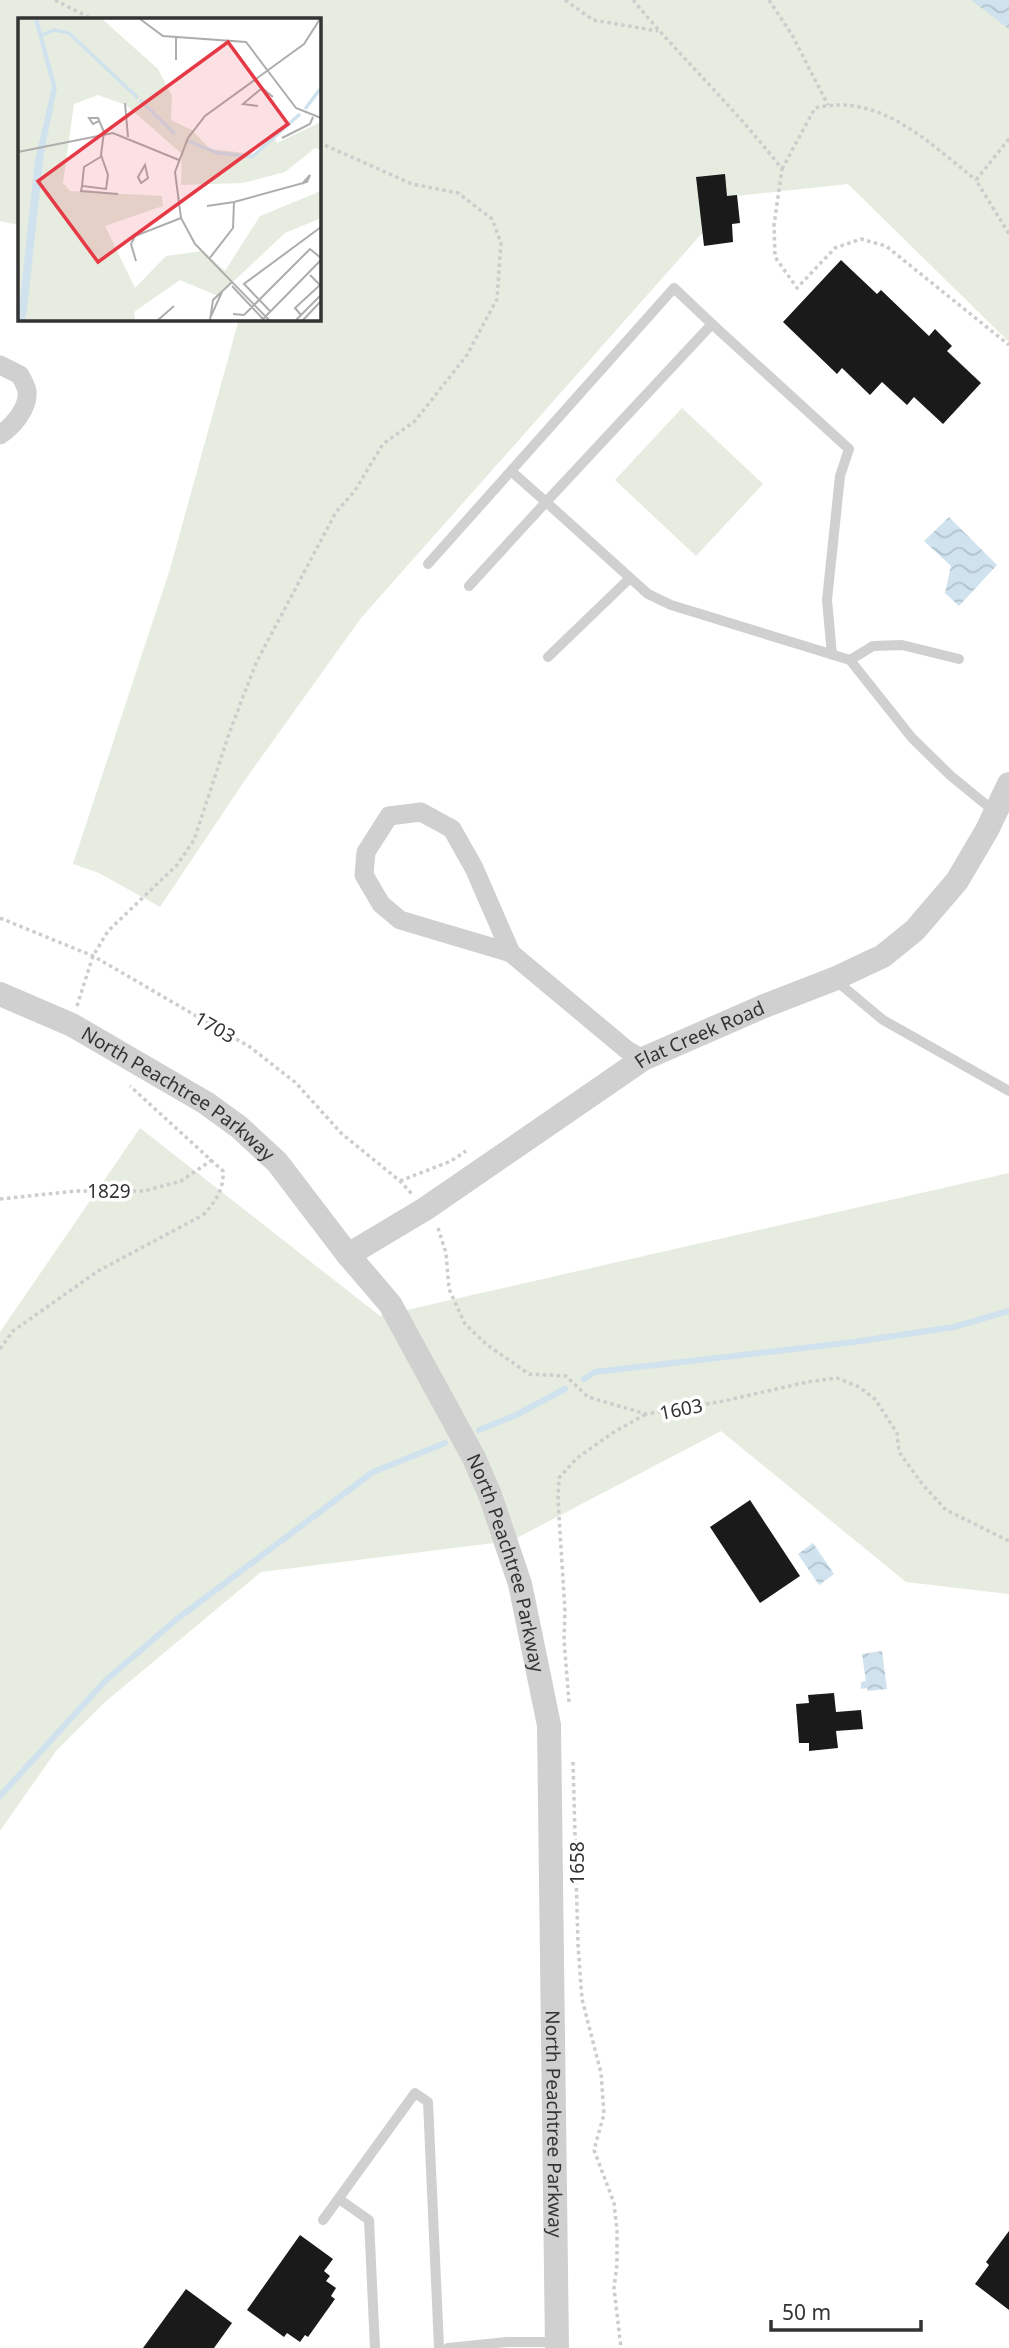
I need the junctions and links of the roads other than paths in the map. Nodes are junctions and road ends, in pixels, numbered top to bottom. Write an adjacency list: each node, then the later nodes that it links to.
1 (712, 324): 4 (lane); 5 (lane); 9 (lane)
2 (0, 365): 3 (street)
3 (0, 435)
4 (511, 471): 5 (lane); 6 (lane)
5 (546, 502): 7 (lane); 8 (lane)
6 (428, 564)
7 (629, 579): 9 (lane); 10 (lane)
8 (469, 586)
9 (832, 655): 12 (lane)
10 (548, 657)
11 (959, 659): 12 (lane)
12 (850, 660): 14 (lane)
13 (1009, 784): 14 (street, Flat Creek Road)
14 (1002, 816): 16 (street, Flat Creek Road)
15 (511, 953): 15 (street); 18 (street)
16 (834, 979): 18 (street, Flat Creek Road); 19 (lane)
17 (0, 994): 20 (street, North Peachtree Parkway)
18 (643, 1059): 20 (street, Flat Creek Road)
19 (1009, 1091)
20 (348, 1255): 23 (street, North Peachtree Parkway)
21 (339, 2199): 22 (lane); 24 (lane); 25 (lane)
22 (323, 2220)
23 (557, 2345): 26 (lane)
24 (375, 2348)
25 (439, 2348)
26 (448, 2348)

